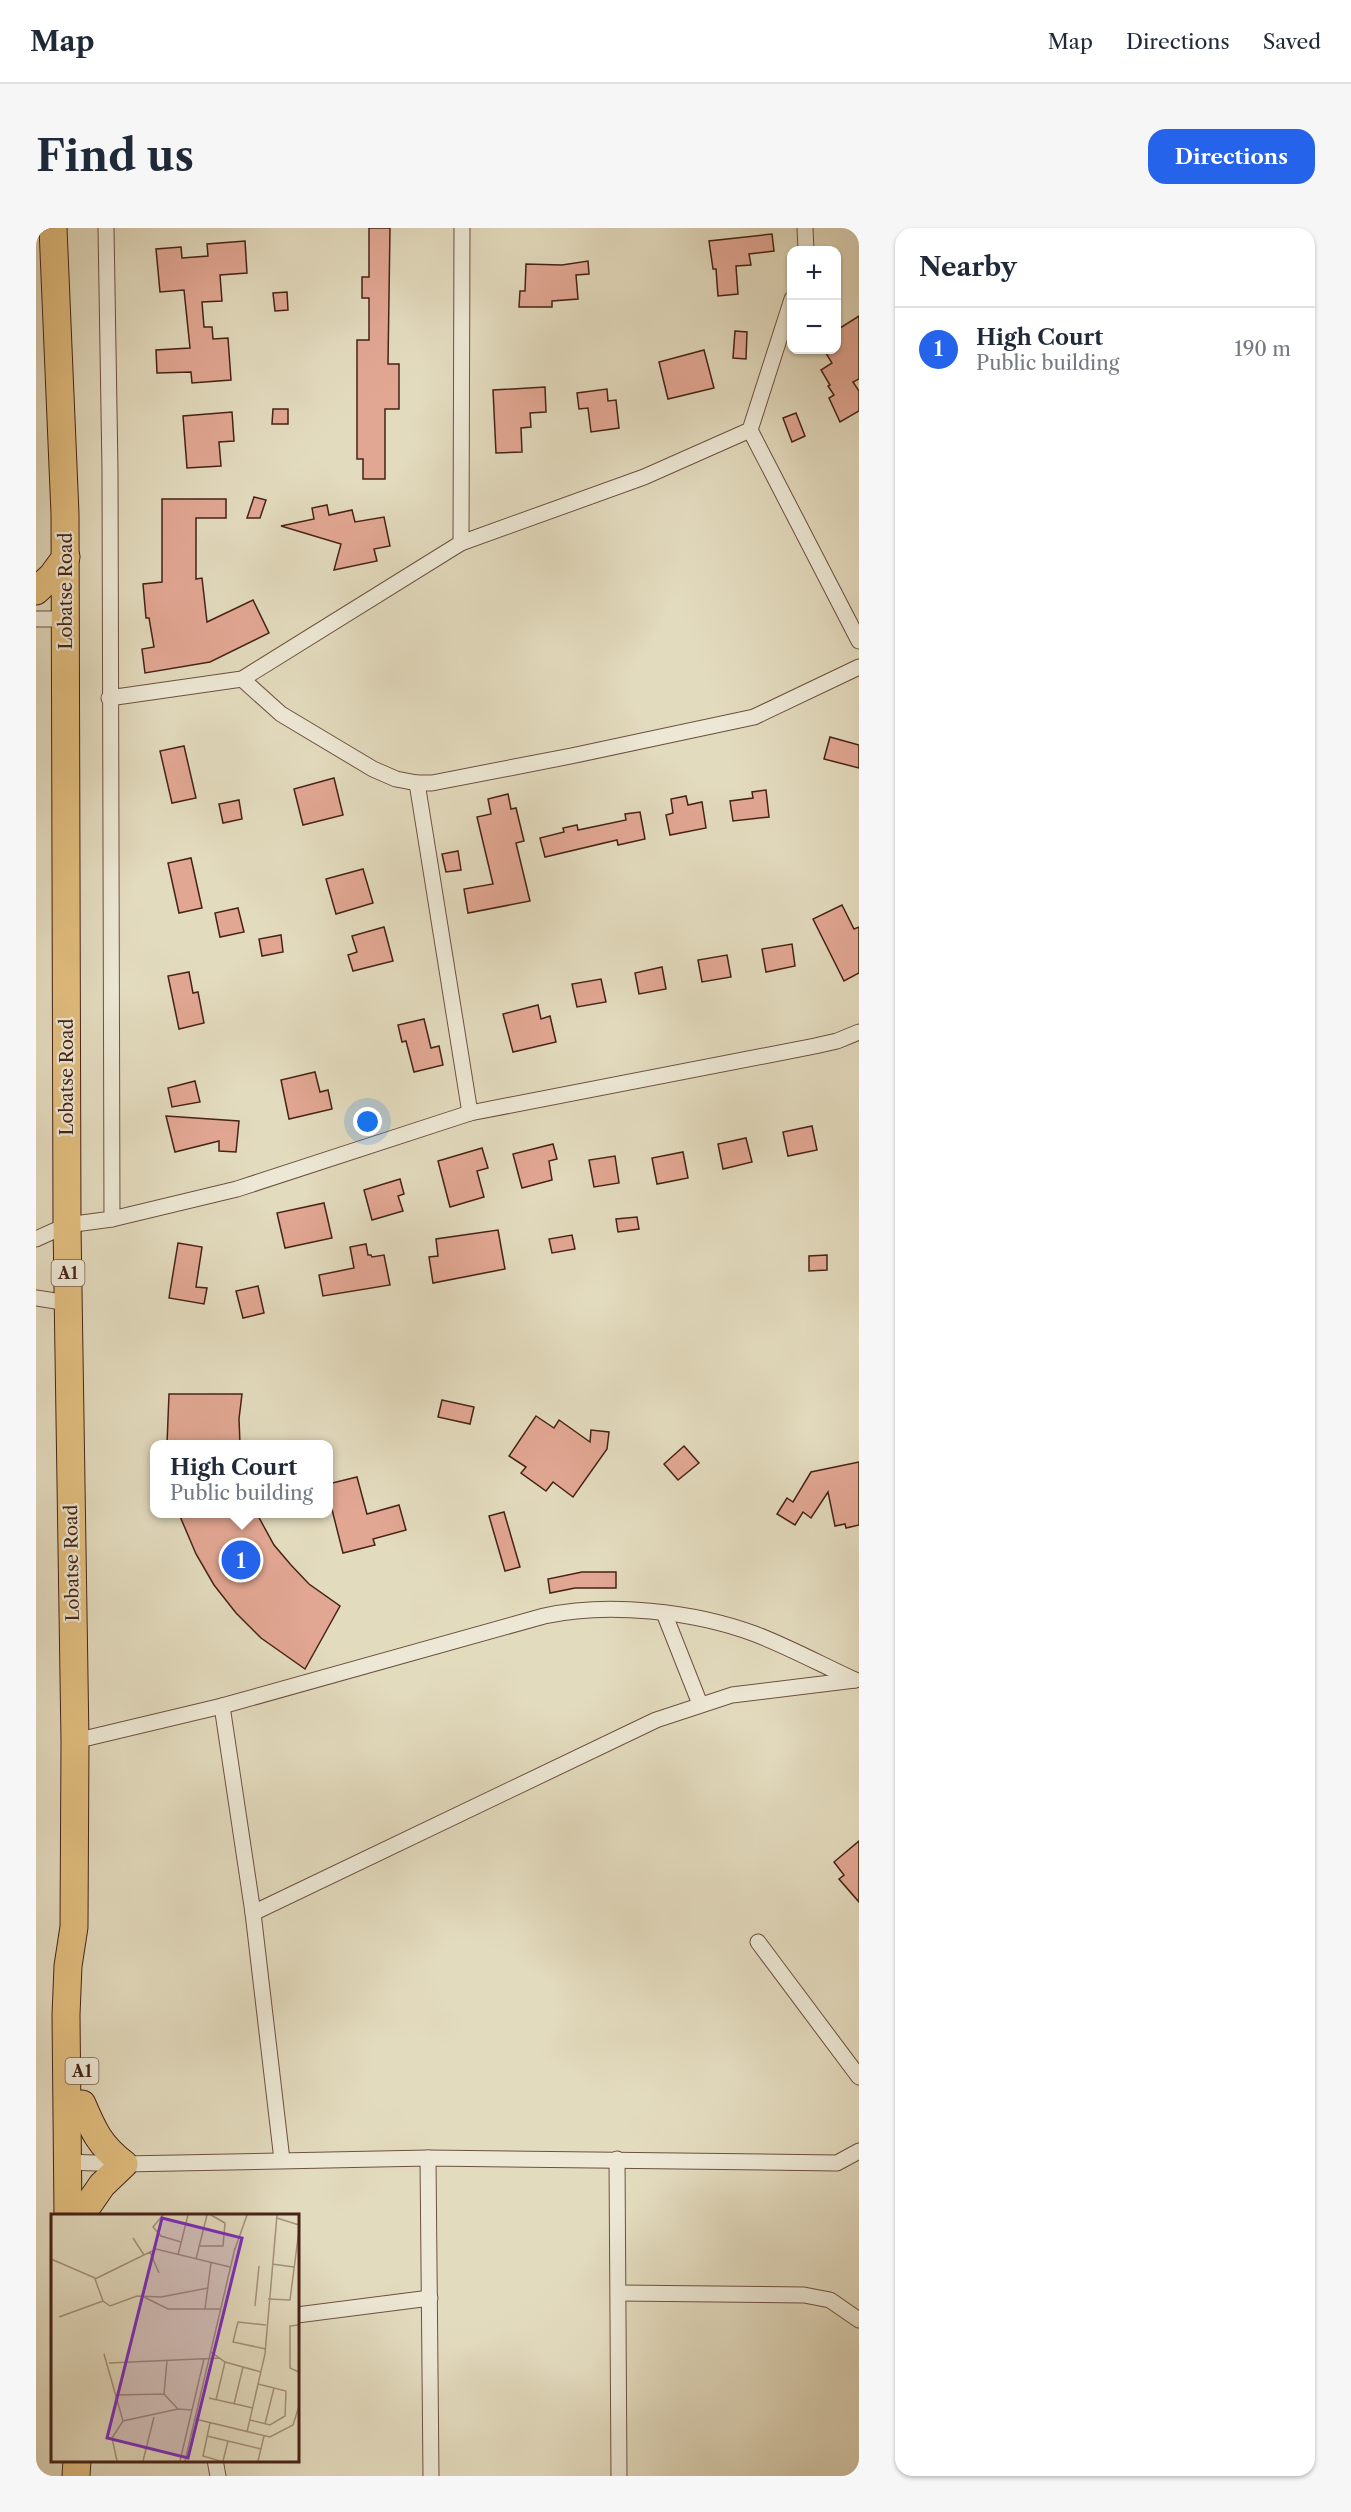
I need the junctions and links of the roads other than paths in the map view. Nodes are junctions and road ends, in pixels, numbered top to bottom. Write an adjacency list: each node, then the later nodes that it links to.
1 (53, 228): 9 (highway, Lobatse Road / A1)
2 (106, 228): 16 (street)
3 (462, 228): 8 (street)
4 (805, 228): 5 (street)
5 (806, 246)
6 (792, 300): 7 (street)
7 (750, 430): 8 (street); 13 (street)
8 (461, 543): 15 (street)
9 (66, 557): 10 (highway); 12 (highway, Lobatse Road / A1)
10 (36, 591)
11 (36, 619): 12 (street)
12 (66, 619): 21 (highway, Lobatse Road / A1)
13 (859, 641)
14 (859, 667): 17 (street)
15 (242, 679): 16 (street); 17 (street)
16 (110, 698): 20 (street)
17 (417, 783): 19 (street)
18 (859, 1032): 19 (street)
19 (470, 1113): 20 (street)
20 (112, 1219): 21 (street)
21 (67, 1225): 22 (street); 24 (highway, Lobatse Road / A1)
22 (36, 1239)
23 (36, 1298): 24 (street)
24 (68, 1303): 29 (highway, Lobatse Road / A1)
25 (664, 1613): 26 (street); 27 (street); 28 (street)
26 (857, 1680): 27 (street)
27 (700, 1704): 30 (street)
28 (222, 1706): 29 (street); 30 (street)
29 (75, 1741): 31 (highway, Lobatse Road / A1)
30 (253, 1913): 38 (street)
31 (74, 1927): 34 (highway, Lobatse Road / A1); 39 (highway, Lobatse Road / A1)
32 (758, 1942): 33 (street)
33 (859, 2077)
34 (82, 2104): 39 (highway, Lobatse Road / A1); 40 (highway)
35 (859, 2151): 37 (street)
36 (428, 2158): 37 (street); 38 (street); 43 (street)
37 (617, 2159): 42 (street)
38 (282, 2160): 40 (street)
39 (75, 2163): 40 (street); 41 (highway, Lobatse Road / A1)
40 (124, 2164): 41 (highway)
41 (79, 2214)
42 (620, 2293): 45 (street); 51 (street)
43 (430, 2298): 44 (street); 50 (street)
44 (298, 2315)
45 (859, 2320)
46 (77, 2461): 48 (highway)
47 (215, 2461): 49 (street)
48 (76, 2476)
49 (218, 2476)
50 (431, 2476)
51 (619, 2476)

